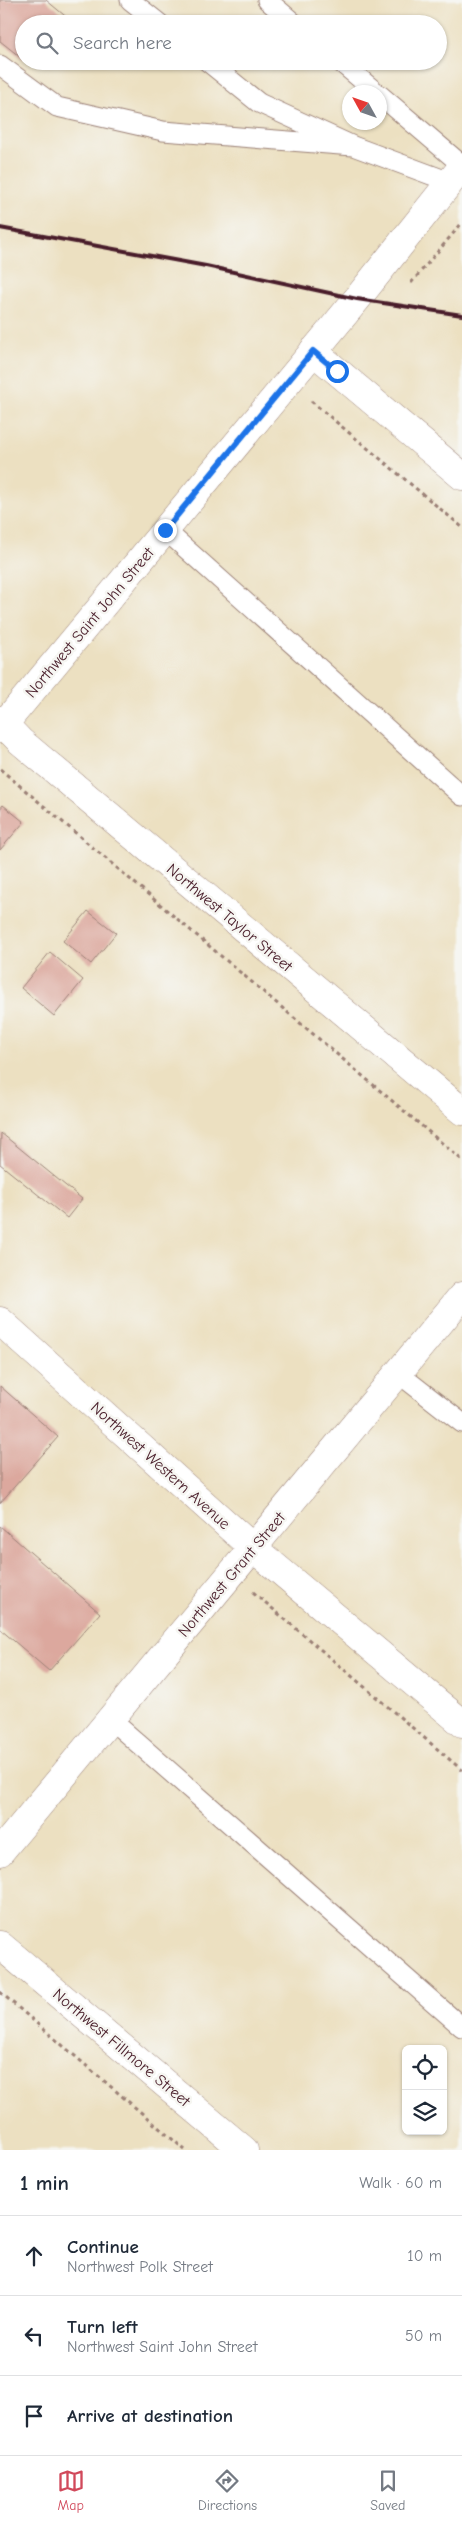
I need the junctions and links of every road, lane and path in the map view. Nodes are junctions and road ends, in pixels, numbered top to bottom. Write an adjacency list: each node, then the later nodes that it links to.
1 (130, 0): 3 (lane)
2 (267, 0): 4 (lane)
3 (149, 15)
4 (284, 15)
5 (0, 65): 10 (lane)
6 (218, 70): 10 (lane)
7 (350, 70): 8 (lane)
8 (368, 85)
9 (387, 102): 11 (lane)
10 (353, 146): 11 (lane)
11 (458, 171): 12 (street, Northwest Saint John Street)
12 (313, 351): 14 (street); 16 (street, Northwest Saint John Street)
13 (308, 398): 15 (path)
14 (462, 476)
15 (462, 527)
16 (165, 530): 17 (street, Northwest Saint John Street); 19 (lane)
17 (2, 724): 20 (street, Northwest Taylor Street)
18 (0, 769): 21 (path)
19 (462, 796)
20 (462, 1111)
21 (462, 1160)
22 (462, 1296): 24 (street, Northwest Grant Street)
23 (0, 1321): 26 (street, Northwest Western Avenue)
24 (398, 1373): 25 (lane); 26 (street, Northwest Grant Street)
25 (462, 1423)
26 (253, 1548): 28 (street, Northwest Grant Street); 29 (street, Northwest Western Avenue)
27 (246, 1586): 30 (path)
28 (110, 1719): 31 (street, Northwest Grant Street); 34 (lane)
29 (462, 1723)
30 (462, 1770)
31 (0, 1852)
32 (0, 1945): 36 (street, Northwest Fillmore Street)
33 (0, 1992): 35 (path)
34 (462, 2027)
35 (185, 2150)
36 (244, 2150)

